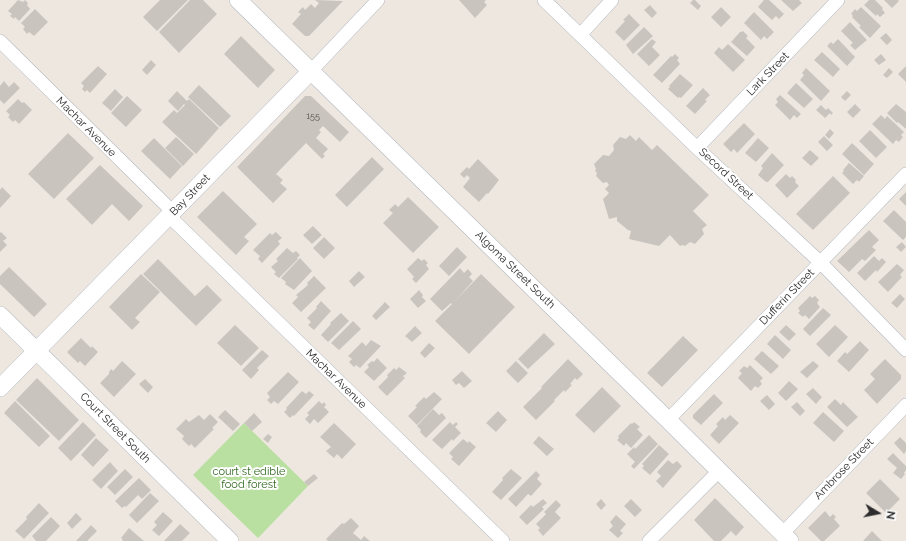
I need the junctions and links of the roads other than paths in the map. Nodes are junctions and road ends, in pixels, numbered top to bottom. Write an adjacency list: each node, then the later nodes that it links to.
1 (238, 0): 8 (street, Algoma Street South)
2 (378, 0): 8 (street, Bay Street)
3 (544, 0): 6 (street, Secord Street)
4 (612, 0): 6 (street)
5 (838, 0): 9 (street, Lark Street)
6 (580, 35): 9 (street, Secord Street)
7 (0, 42): 11 (street, Machar Avenue)
8 (311, 71): 11 (street, Bay Street); 18 (street, Algoma Street South)
9 (697, 148): 12 (street, Secord Street)
10 (906, 174): 12 (street, Dufferin Street)
11 (171, 214): 14 (street, Bay Street); 22 (street, Machar Avenue)
12 (820, 262): 15 (street, Secord Street); 18 (street, Dufferin Street)
13 (0, 315): 14 (street, Court Street South)
14 (37, 350): 16 (street, Bay Street); 21 (street, Court Street South)
15 (906, 350)
16 (0, 388)
17 (906, 405): 20 (street, Ambrose Street)
18 (668, 420): 19 (street, Algoma Street South)
19 (719, 471): 20 (street, Algoma Street South); 23 (street)
20 (786, 537)
21 (230, 541)
22 (503, 541)
23 (649, 541)

